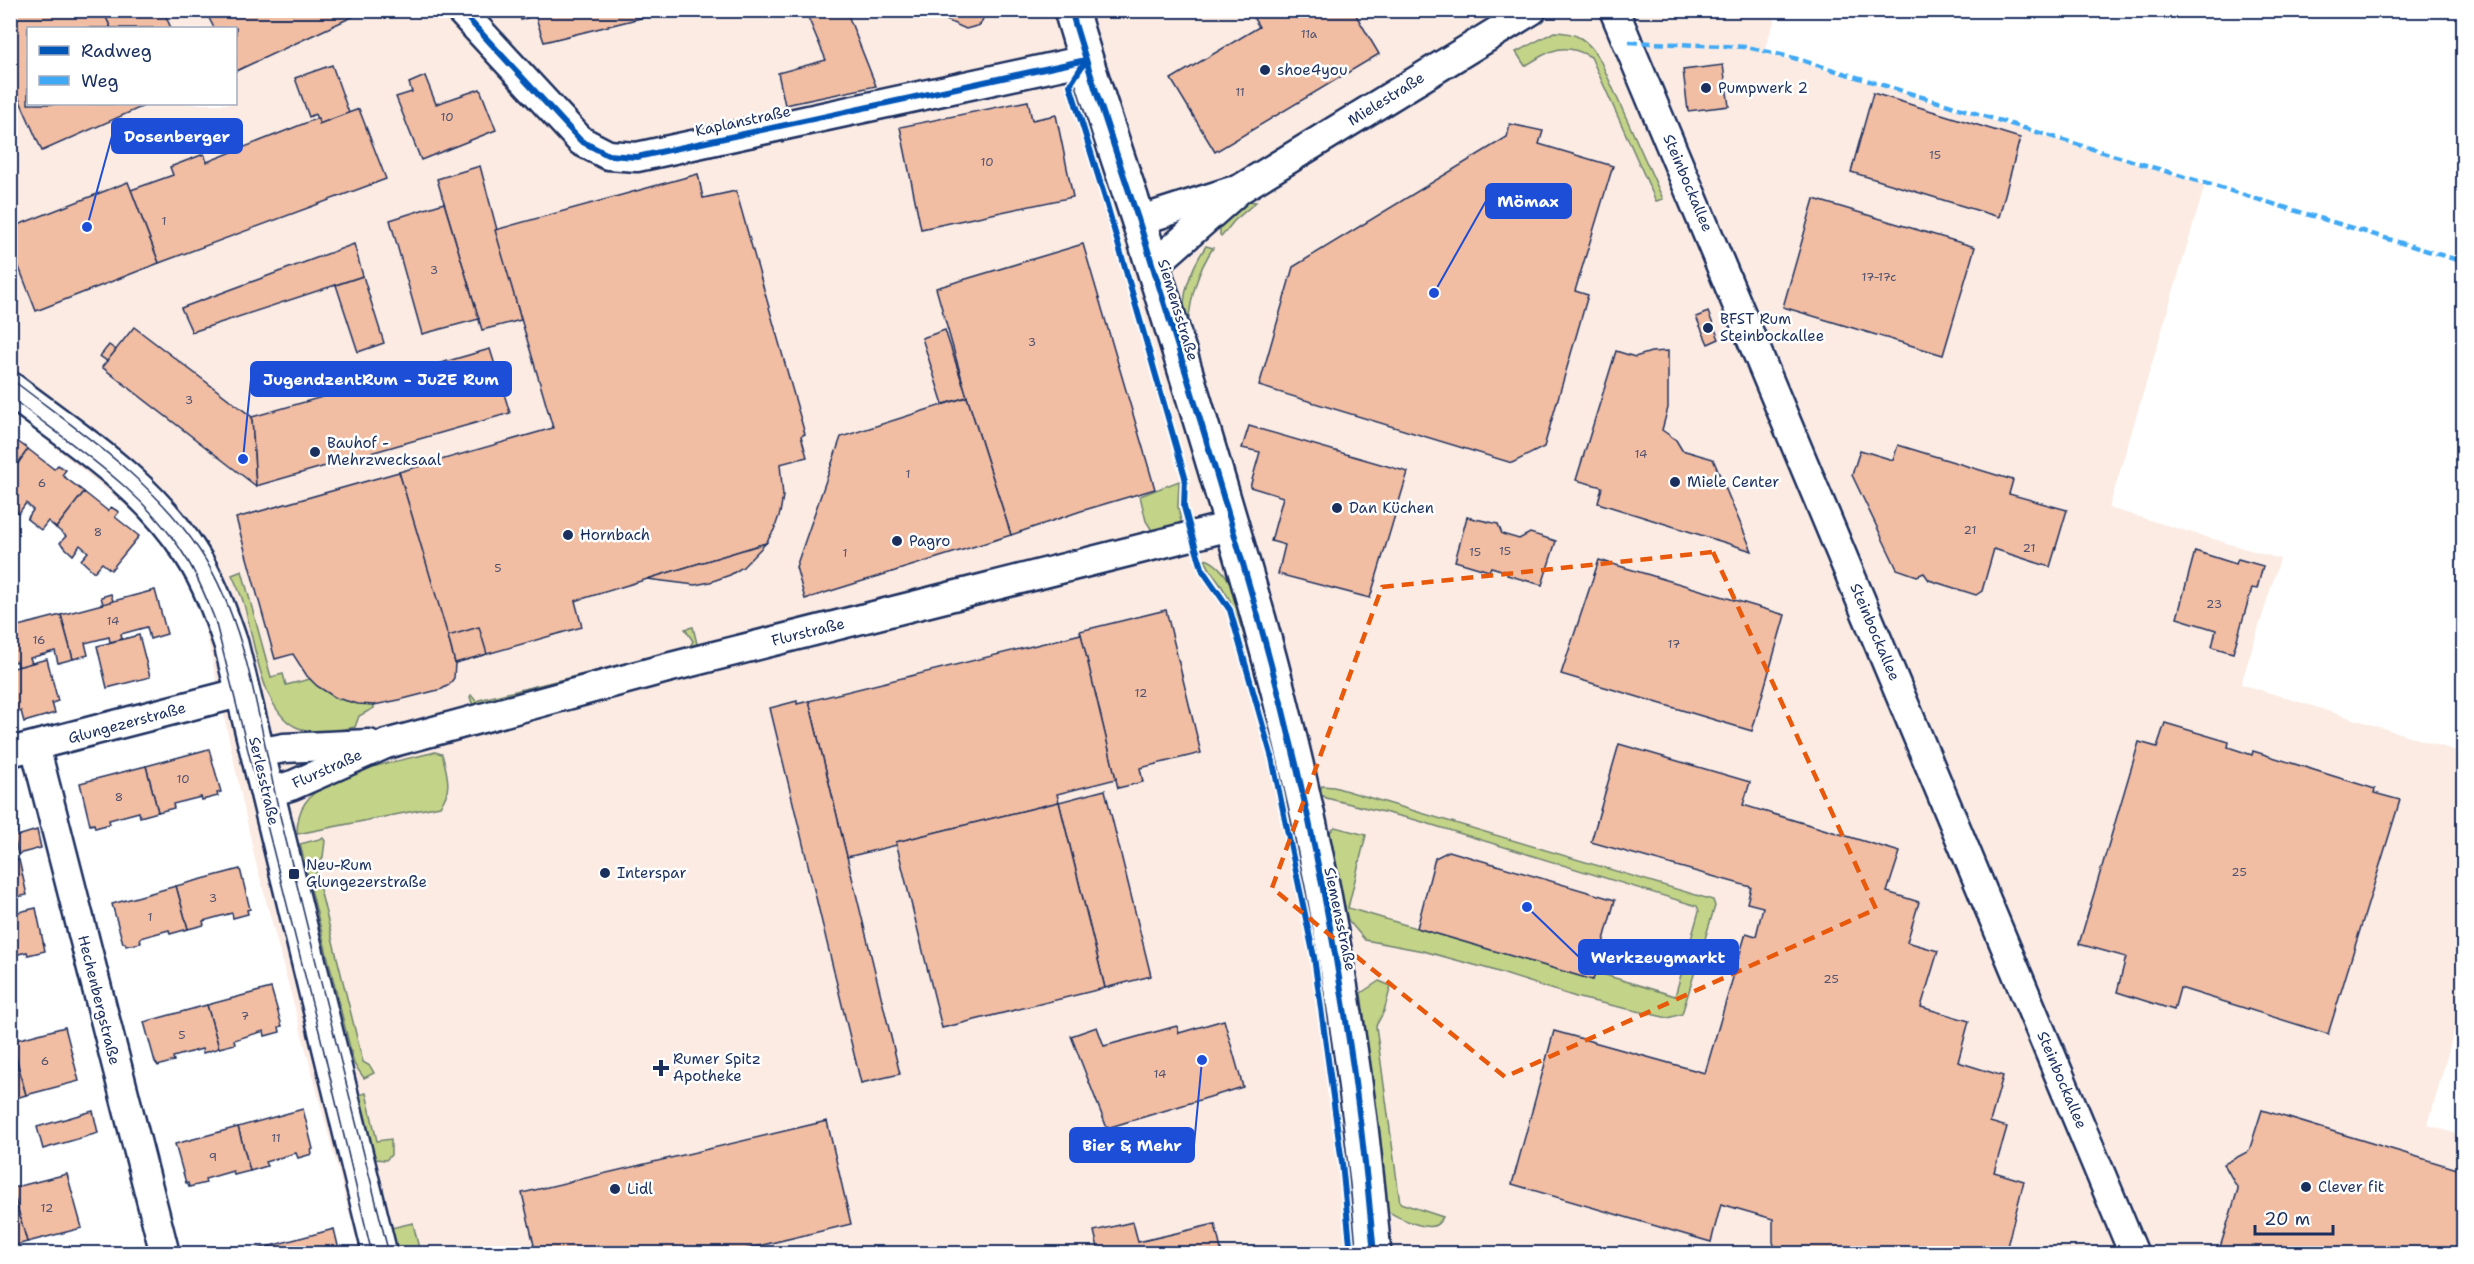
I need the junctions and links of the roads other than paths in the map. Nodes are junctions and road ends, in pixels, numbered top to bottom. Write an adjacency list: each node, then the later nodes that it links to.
1 (460, 10): 5 (street, Kaplanstraße)
2 (1071, 10): 5 (street, Siemensstraße)
3 (1532, 10): 6 (street, Mielestraße)
4 (1614, 10): 19 (street, Steinbockallee)
5 (1086, 60): 7 (street, Siemensstraße)
6 (1240, 189): 7 (street, Mielestraße); 8 (street, Mielestraße)
7 (1138, 220): 8 (street, Siemensstraße)
8 (1152, 266): 10 (street, Siemensstraße)
9 (10, 389): 11 (street, Serlesstraße)
10 (1231, 526): 12 (street, Flurstraße); 18 (street, Siemensstraße)
11 (243, 692): 13 (street, Glungezerstraße); 14 (street, Serlesstraße)
12 (386, 744): 14 (street, Flurstraße); 15 (street, Flurstraße)
13 (23, 749): 16 (street, Hechenbergstraße)
14 (258, 753): 15 (street, Serlesstraße)
15 (267, 793): 17 (street, Serlesstraße)
16 (165, 1254)
17 (380, 1254)
18 (1374, 1254)
19 (2134, 1254)

